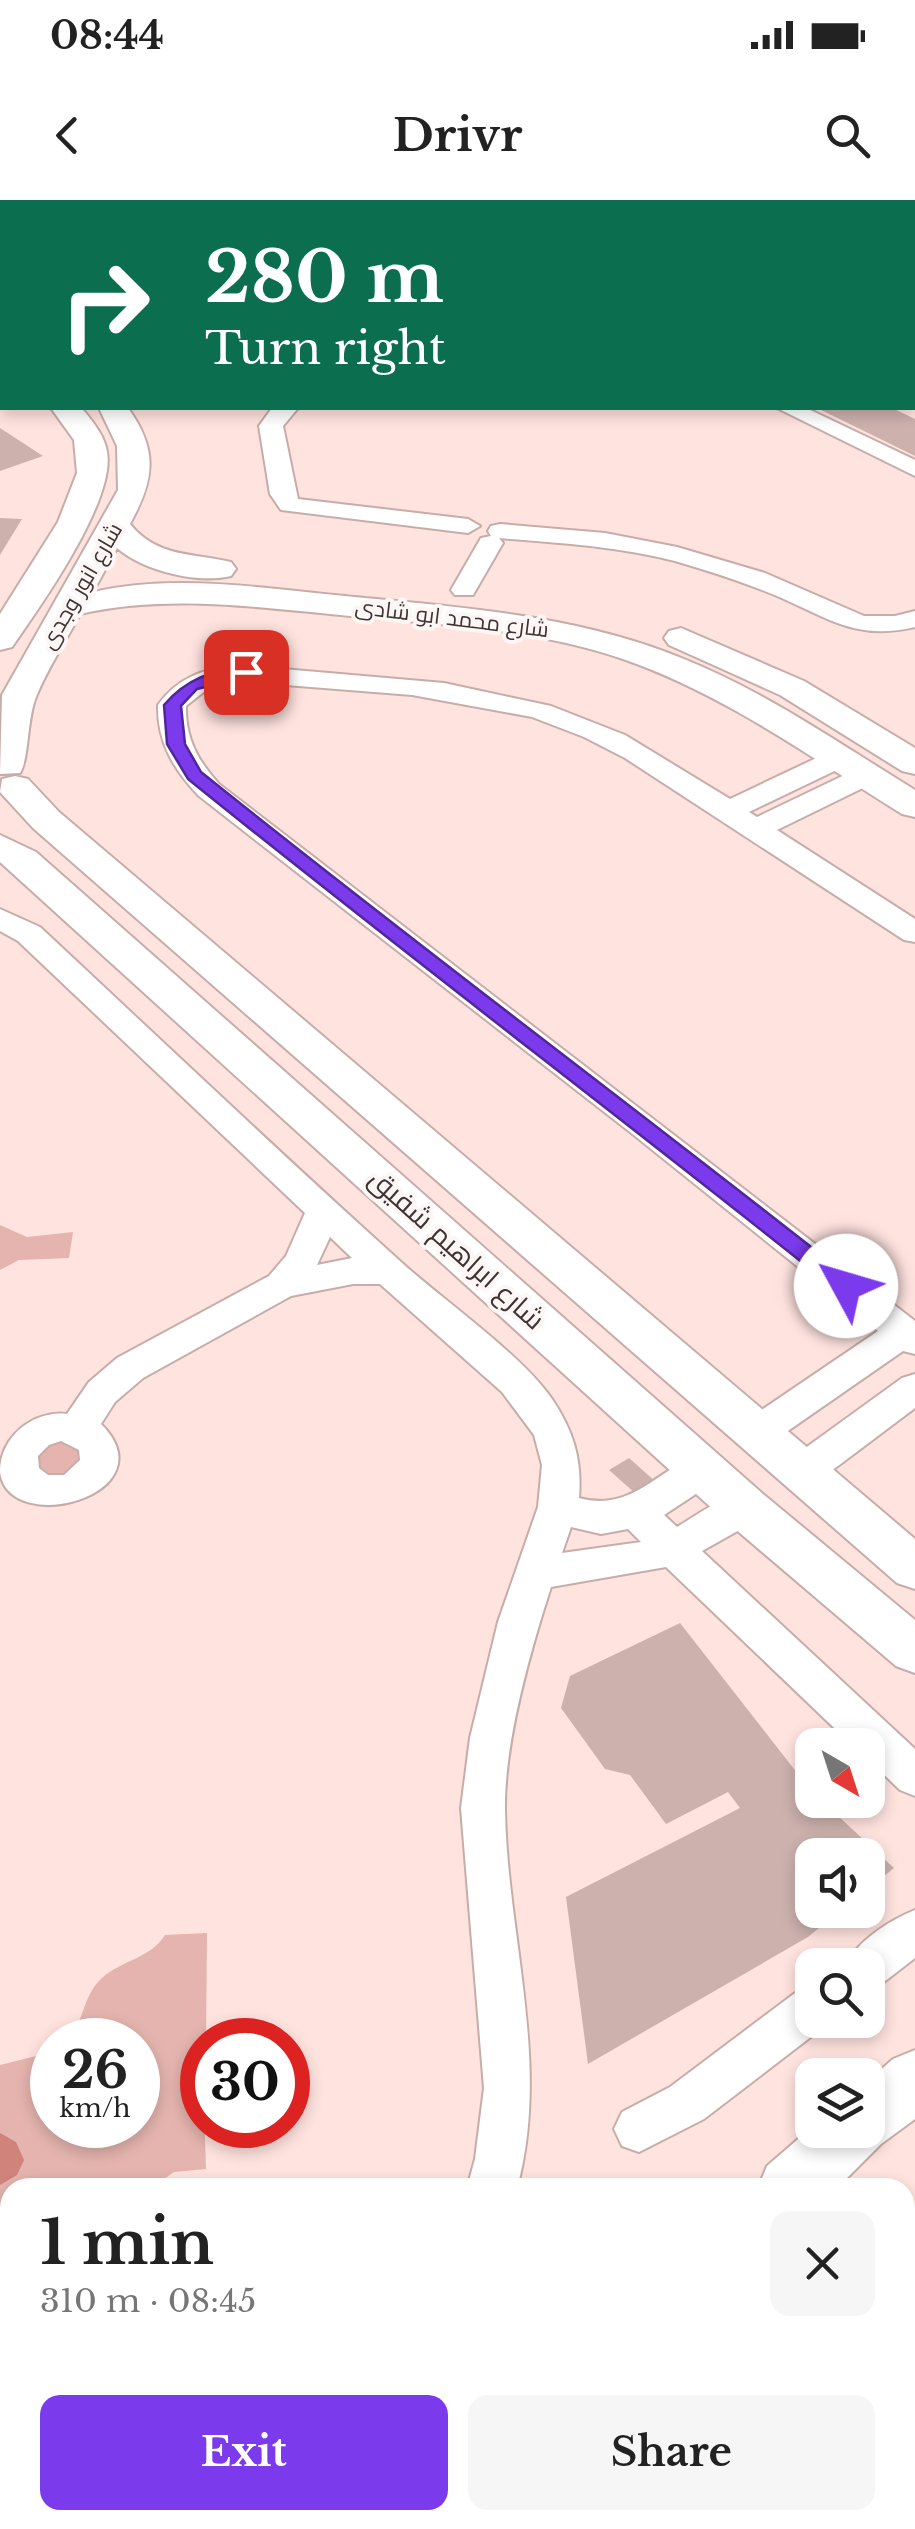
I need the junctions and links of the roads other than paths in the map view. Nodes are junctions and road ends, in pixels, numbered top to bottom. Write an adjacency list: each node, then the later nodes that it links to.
1 (67, 410): 7 (street)
2 (115, 410): 6 (street)
3 (284, 410): 9 (street)
4 (793, 410): 5 (street)
5 (915, 469)
6 (136, 470): 7 (street); 8 (street, شارع انور وجدى)
7 (93, 471): 16 (street, شارع انور وجدى)
8 (115, 527): 10 (street, شارع محمد ابو شادى); 14 (street, شارع انور وجدى)
9 (481, 536): 11 (street); 12 (street)
10 (196, 579): 11 (street, شارع محمد ابو شادى); 14 (street, شارع محمد ابو شادى); 18 (street, شارع محمد ابو شادى)
11 (455, 589): 17 (street, شارع محمد ابو شادى)
12 (791, 592): 13 (street); 15 (street)
13 (915, 599)
14 (68, 607): 19 (street, شارع انور وجدى)
15 (915, 619)
16 (0, 640)
17 (915, 763)
18 (852, 767): 20 (street, شارع محمد ابو شادى); 21 (street); 22 (street)
19 (5, 781): 23 (street, شارع ابراهيم شفيق)
20 (915, 806)
21 (728, 811): 22 (street); 30 (street)
22 (755, 828): 26 (street)
23 (73, 843): 24 (street); 31 (street, شارع ابراهيم شفيق)
24 (12, 853): 33 (street, شارع ابراهيم شفيق)
25 (0, 918): 27 (street)
26 (915, 933)
27 (323, 1211): 28 (street); 29 (street)
28 (389, 1272): 29 (street); 38 (street)
29 (282, 1284): 34 (street)
30 (909, 1336): 35 (street)
31 (682, 1370): 33 (street); 35 (street, شارع ابراهيم شفيق)
32 (915, 1388): 37 (street)
33 (630, 1405): 36 (street, شارع ابراهيم شفيق)
34 (77, 1429)
35 (755, 1434): 37 (street, شارع ابراهيم شفيق)
36 (704, 1470): 39 (street, شارع ابراهيم شفيق); 40 (street)
37 (800, 1473): 42 (street, شارع ابراهيم شفيق)
38 (558, 1506): 40 (street); 43 (street)
39 (745, 1508): 41 (street); 44 (street, شارع ابراهيم شفيق)
40 (637, 1514): 41 (street)
41 (671, 1550): 43 (street); 45 (street)
42 (915, 1568)
43 (538, 1573): 53 (street)
44 (915, 1651)
45 (915, 1777)
46 (915, 1931): 47 (street)
47 (885, 1954)
48 (795, 2021): 51 (street)
49 (915, 2079): 50 (street)
50 (885, 2105)
51 (639, 2128)
52 (835, 2148): 54 (street)
53 (495, 2178)
54 (800, 2178)

